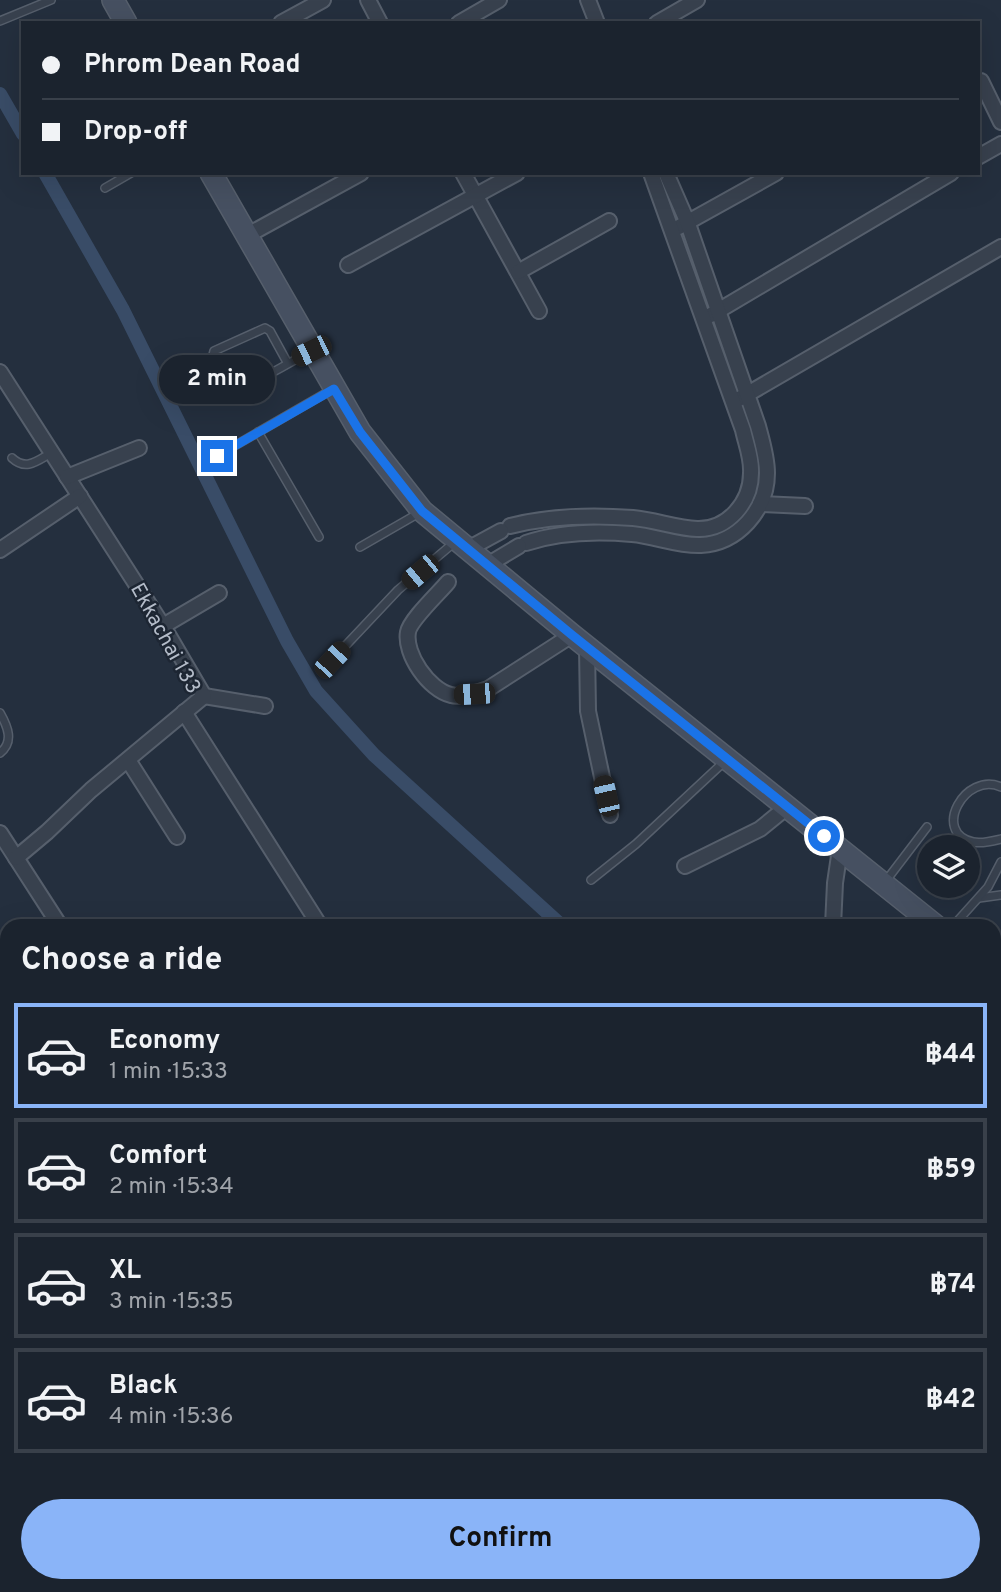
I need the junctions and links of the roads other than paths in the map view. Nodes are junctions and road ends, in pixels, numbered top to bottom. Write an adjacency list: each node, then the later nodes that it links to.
1 (51, 0): 8 (lane)
2 (113, 0): 9 (main road)
3 (323, 0): 10 (street)
4 (368, 0): 11 (street)
5 (499, 0): 12 (street)
6 (588, 0): 13 (street)
7 (697, 0): 14 (street)
8 (0, 21)
9 (125, 21)
10 (286, 21)
11 (379, 21)
12 (462, 21)
13 (596, 21)
14 (660, 21)
15 (981, 81): 16 (street)
16 (1001, 122)
17 (1001, 144): 18 (street)
18 (980, 156)
19 (128, 175): 28 (lane)
20 (212, 175): 33 (main road)
21 (357, 175): 33 (street)
22 (464, 175): 29 (street)
23 (513, 175): 29 (street)
24 (652, 175): 32 (street)
25 (667, 175): 31 (street)
26 (772, 175): 31 (street)
27 (948, 175): 38 (street)
28 (105, 188)
29 (476, 196): 35 (street); 36 (street)
30 (609, 221): 36 (street)
31 (687, 221): 32 (street); 38 (street)
32 (674, 232): 39 (street)
33 (247, 236): 40 (main road)
34 (1001, 247): 44 (street)
35 (348, 265)
36 (518, 272): 37 (street)
37 (539, 311)
38 (718, 311): 39 (street); 44 (street)
39 (704, 320): 45 (street)
40 (311, 351): 41 (lane); 43 (main road)
41 (287, 362): 41 (lane)
42 (0, 372): 48 (street, Ekkachai 133)
43 (334, 389): 46 (lane); 55 (main road)
44 (747, 395): 45 (street); 53 (street)
45 (733, 402): 56 (street)
46 (258, 432): 49 (lane); 59 (lane)
47 (139, 448): 51 (street)
48 (51, 453): 50 (lane); 51 (street, Ekkachai 133)
49 (217, 456)
50 (12, 458)
51 (67, 477): 52 (street, Ekkachai 133)
52 (80, 496): 63 (street); 67 (street, Ekkachai 133)
53 (760, 504): 54 (street); 58 (street)
54 (805, 506)
55 (422, 511): 61 (main road); 62 (lane)
56 (645, 520): 57 (street); 58 (street)
57 (509, 527): 60 (street); 61 (street)
58 (645, 535): 60 (street)
59 (319, 537)
60 (525, 543): 64 (street)
61 (462, 545): 64 (main road); 69 (lane)
62 (360, 547)
63 (0, 550)
64 (489, 564): 68 (main road)
65 (448, 582): 68 (street)
66 (219, 593): 67 (street)
67 (163, 626): 70 (street, Ekkachai 133)
68 (580, 641): 75 (main road); 79 (street)
69 (332, 660)
70 (204, 696): 71 (street); 72 (street, Ekkachai 133)
71 (265, 706)
72 (184, 712): 76 (street, Ekkachai 133); 95 (street)
73 (0, 713): 74 (lane)
74 (0, 753)
75 (727, 759): 78 (main road); 88 (lane)
76 (128, 760): 82 (street); 85 (street, Ekkachai 133)
77 (1001, 787): 83 (lane)
78 (788, 807): 84 (main road); 87 (street)
79 (610, 815)
80 (927, 827): 89 (lane)
81 (0, 833): 85 (street)
82 (177, 837)
83 (1001, 839)
84 (840, 849): 89 (main road); 96 (street)
85 (16, 858): 94 (street)
86 (1001, 862): 91 (lane)
87 (685, 866)
88 (591, 880)
89 (883, 884): 97 (main road)
90 (1001, 895): 93 (lane)
91 (980, 896)
92 (978, 898): 98 (lane)
93 (980, 898)
94 (55, 919)
95 (316, 919)
96 (833, 919)
97 (927, 919)
98 (959, 919)

